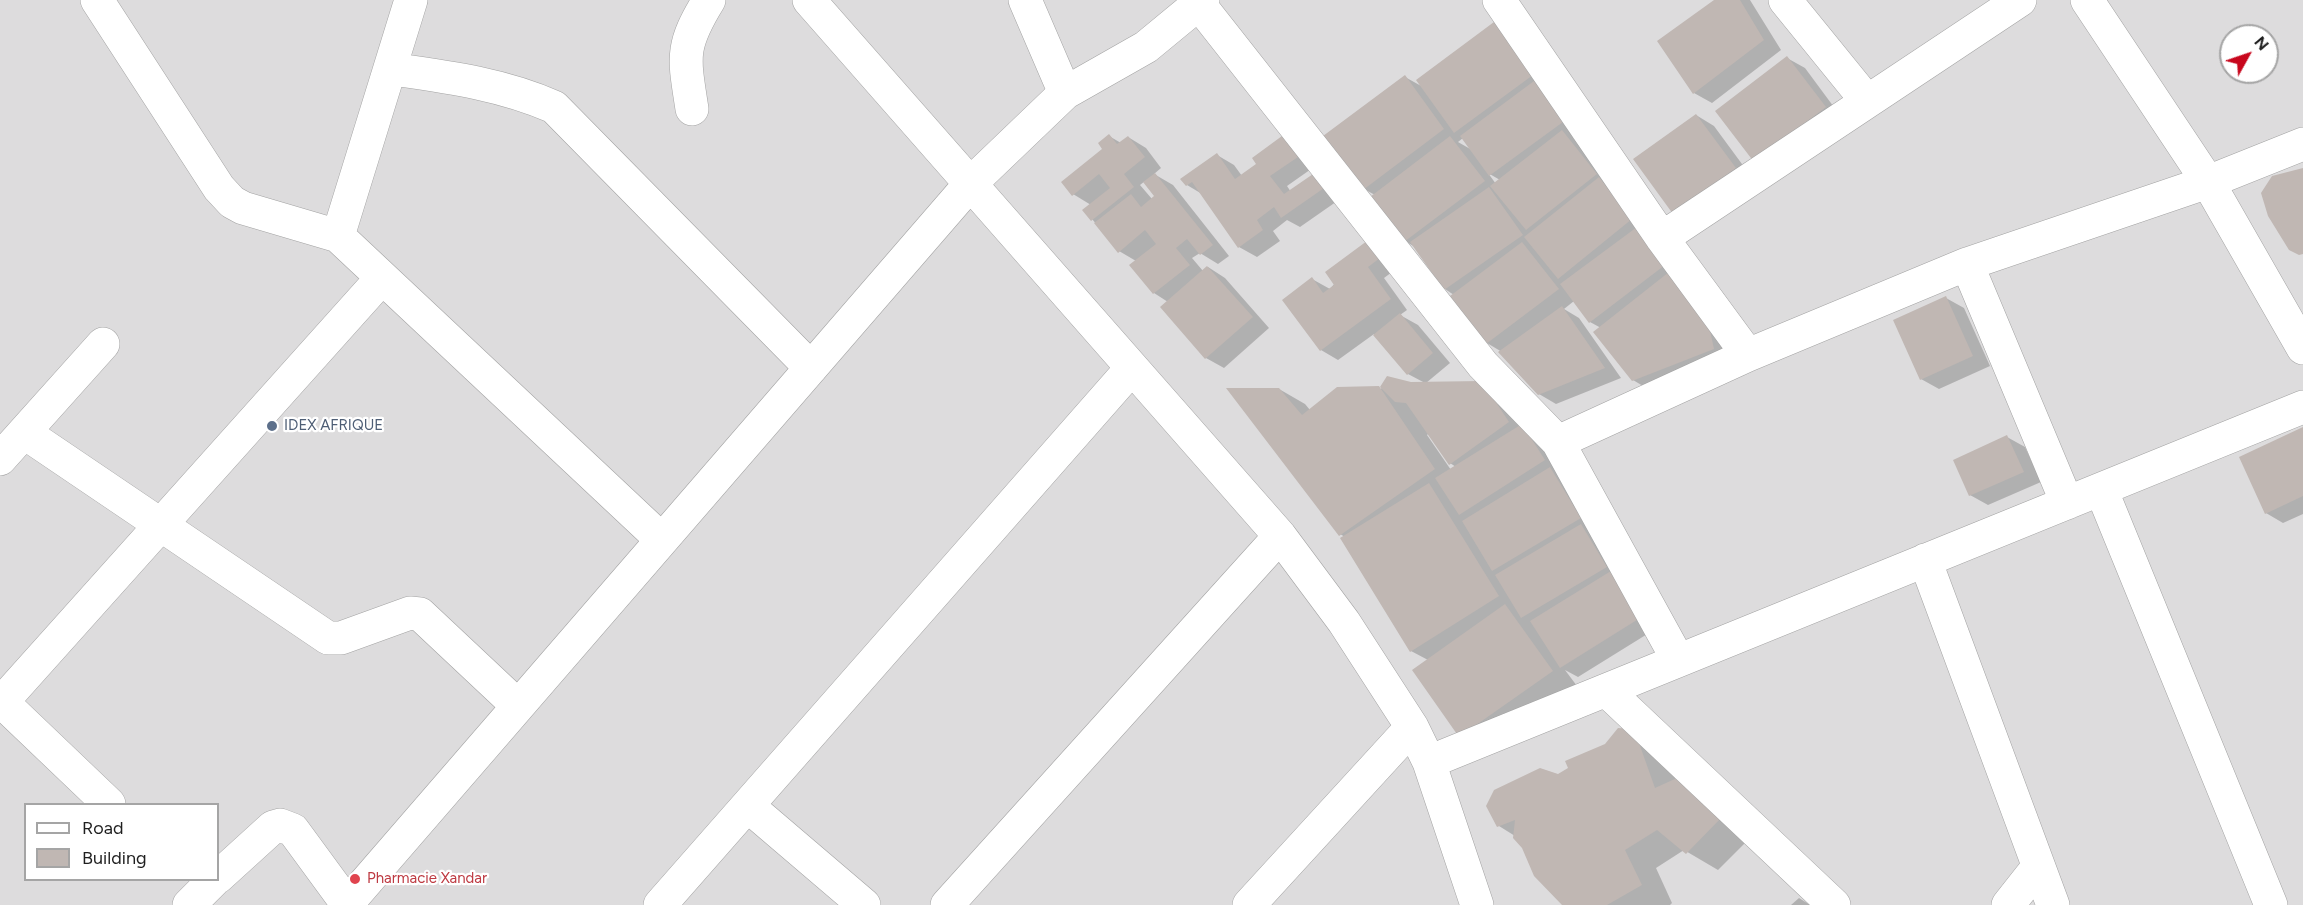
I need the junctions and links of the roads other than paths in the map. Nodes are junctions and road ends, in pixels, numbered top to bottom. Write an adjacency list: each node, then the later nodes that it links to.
1 (97, 0): 18 (street)
2 (411, 0): 11 (street)
3 (709, 0): 14 (street)
4 (809, 0): 17 (street)
5 (1025, 0): 12 (street)
6 (1499, 0): 19 (street)
7 (1785, 0): 13 (street)
8 (2020, 0): 13 (street)
9 (2087, 0): 16 (street)
10 (1201, 2): 12 (street); 29 (street)
11 (392, 69): 18 (street); 25 (street)
12 (1065, 93): 17 (street)
13 (1867, 101): 19 (street)
14 (692, 109)
15 (2303, 144): 16 (street)
16 (2208, 182): 20 (street); 23 (street)
17 (971, 183): 25 (street); 26 (street)
18 (338, 236): 21 (street)
19 (1662, 238): 24 (street)
20 (1967, 264): 24 (street); 32 (street)
21 (381, 279): 33 (street); 35 (street)
22 (103, 344): 28 (street)
23 (2303, 348)
24 (1748, 354): 29 (street)
25 (811, 368): 35 (street)
26 (1131, 369): 34 (street); 44 (street)
27 (2303, 407): 31 (street)
28 (25, 433): 30 (street); 33 (street)
29 (1558, 442): 37 (street)
30 (0, 459)
31 (2101, 489): 32 (street); 56 (street)
32 (2067, 503): 36 (street)
33 (159, 525): 39 (street); 40 (street)
34 (1280, 536): 41 (street); 51 (street)
35 (662, 540): 40 (street)
36 (1925, 560): 37 (street); 45 (street)
37 (1678, 660): 38 (street)
38 (1606, 690): 42 (street); 53 (street)
39 (1, 701): 43 (street)
40 (518, 706): 48 (street)
41 (1412, 727): 42 (street); 52 (street)
42 (1429, 762): 47 (street)
43 (108, 803)
44 (748, 806): 49 (street); 50 (street)
45 (2038, 867): 54 (street); 55 (street)
46 (219, 871): 48 (street)
47 (1466, 898)
48 (347, 905)
49 (660, 905)
50 (864, 905)
51 (947, 905)
52 (1249, 905)
53 (1834, 905)
54 (2008, 905)
55 (2053, 905)
56 (2271, 905)

